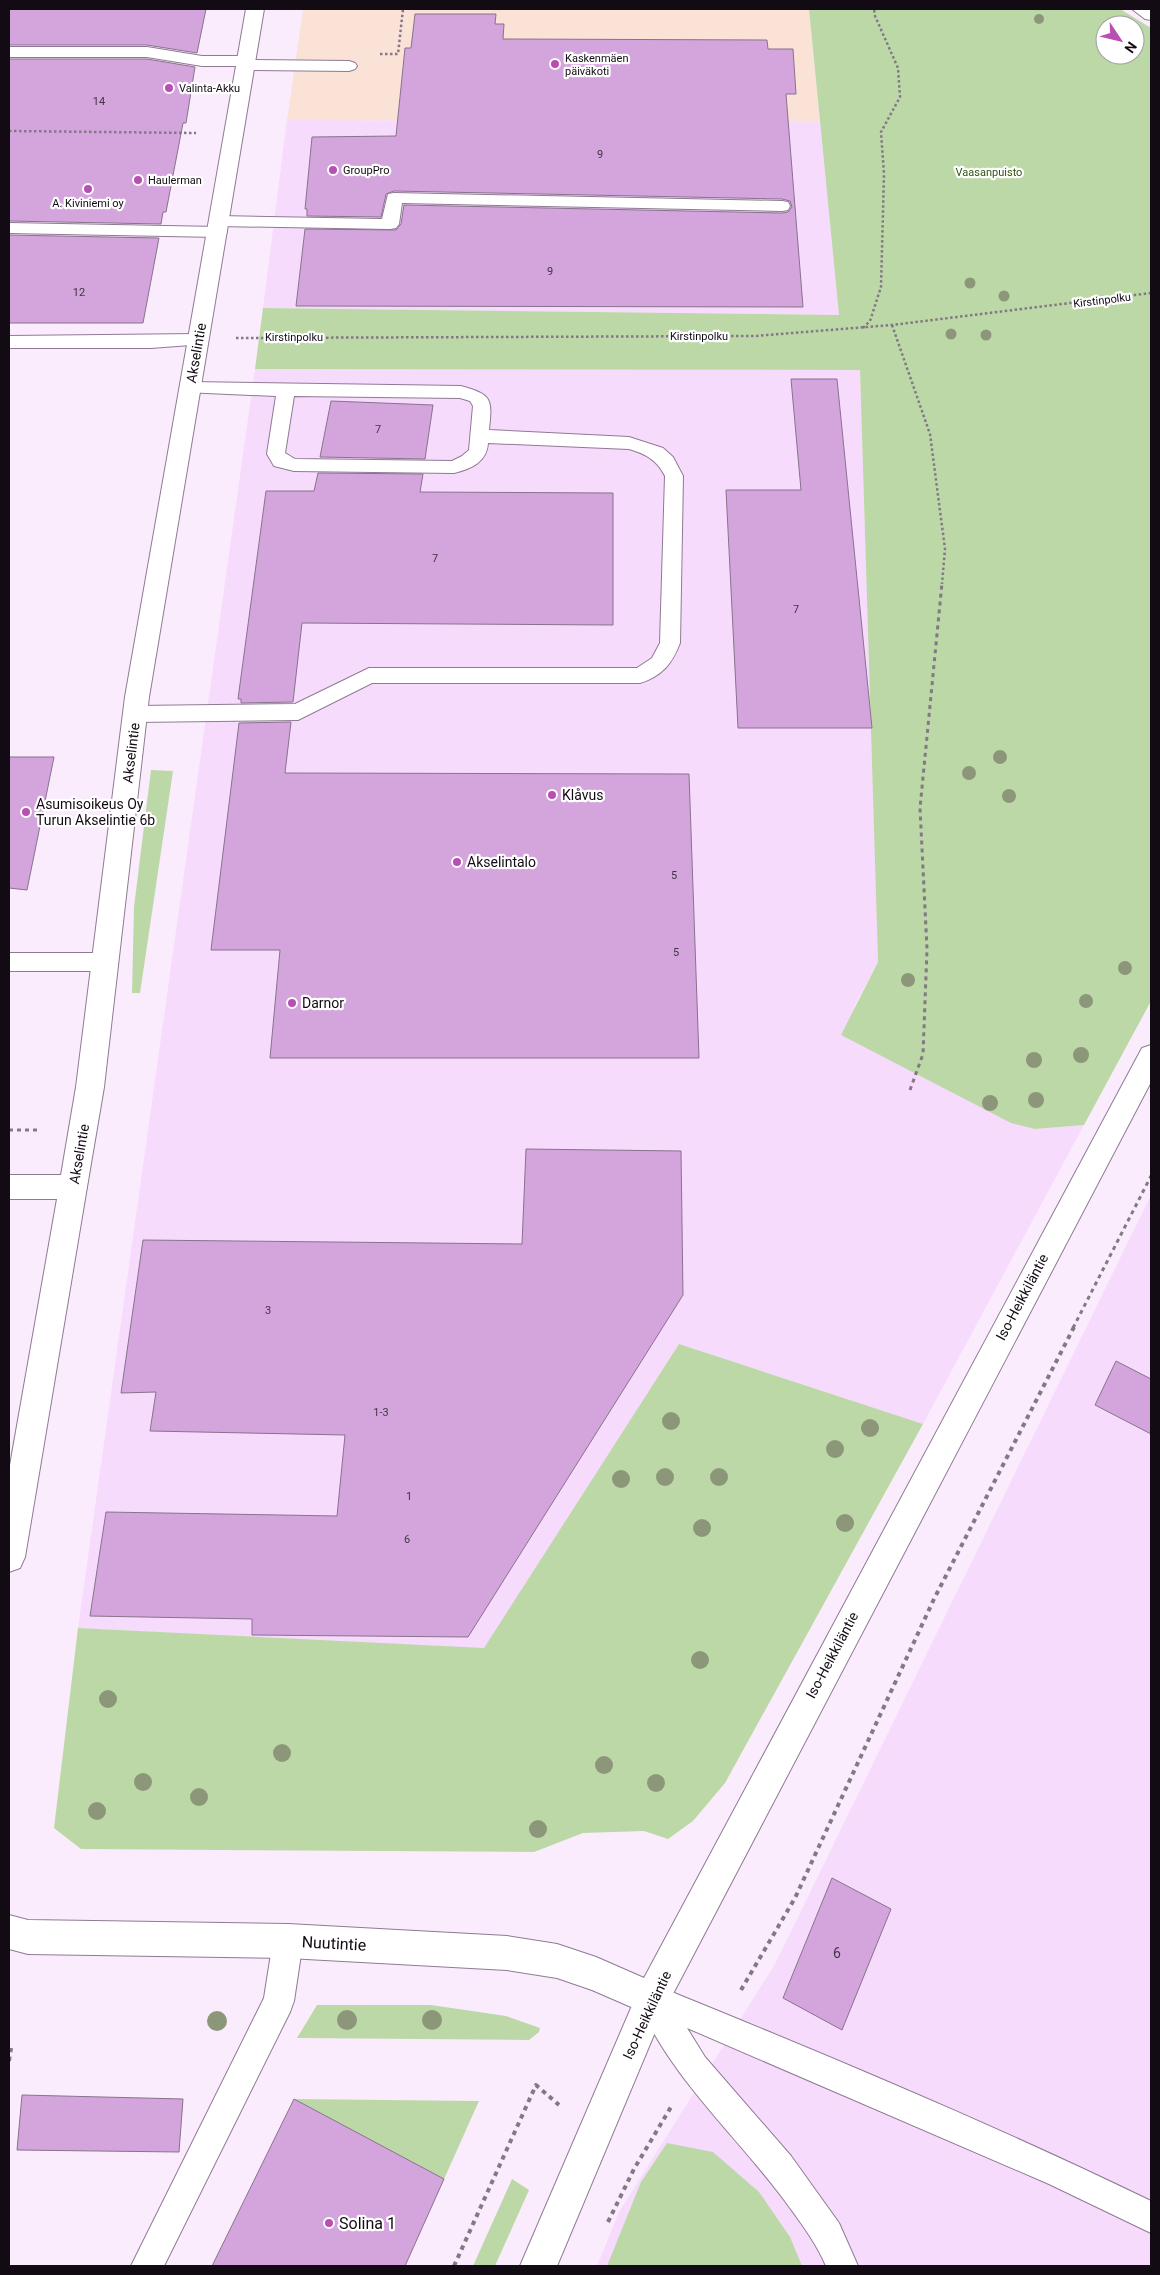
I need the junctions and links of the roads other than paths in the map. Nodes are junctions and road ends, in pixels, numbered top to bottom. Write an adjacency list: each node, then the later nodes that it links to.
1 (255, 9): 5 (street, Akselintie)
2 (1141, 9): 3 (street)
3 (1151, 15)
4 (9, 52): 5 (lane)
5 (246, 63): 6 (lane); 8 (street, Akselintie)
6 (349, 66)
7 (782, 206): 8 (lane)
8 (218, 226): 9 (lane); 10 (street, Akselintie)
9 (9, 228)
10 (198, 340): 11 (lane); 12 (street, Akselintie)
11 (9, 342)
12 (190, 388): 13 (lane); 15 (street, Akselintie)
13 (286, 390): 14 (lane); 14 (lane)
14 (480, 436): 15 (lane)
15 (136, 714): 17 (street, Akselintie)
16 (9, 962): 17 (lane)
17 (105, 962): 20 (street, Akselintie)
18 (1151, 1056): 24 (street, Iso-Heikkiläntie)
19 (9, 1187): 20 (street)
20 (73, 1187): 21 (street, Akselintie)
21 (9, 1557)
22 (9, 1932): 23 (street, Nuutintie)
23 (288, 1941): 24 (street, Nuutintie); 26 (lane)
24 (652, 1999): 25 (lane); 27 (street, Iso-Heikkiläntie); 28 (lane)
25 (1151, 2217)
26 (147, 2266)
27 (538, 2266)
28 (842, 2266)

